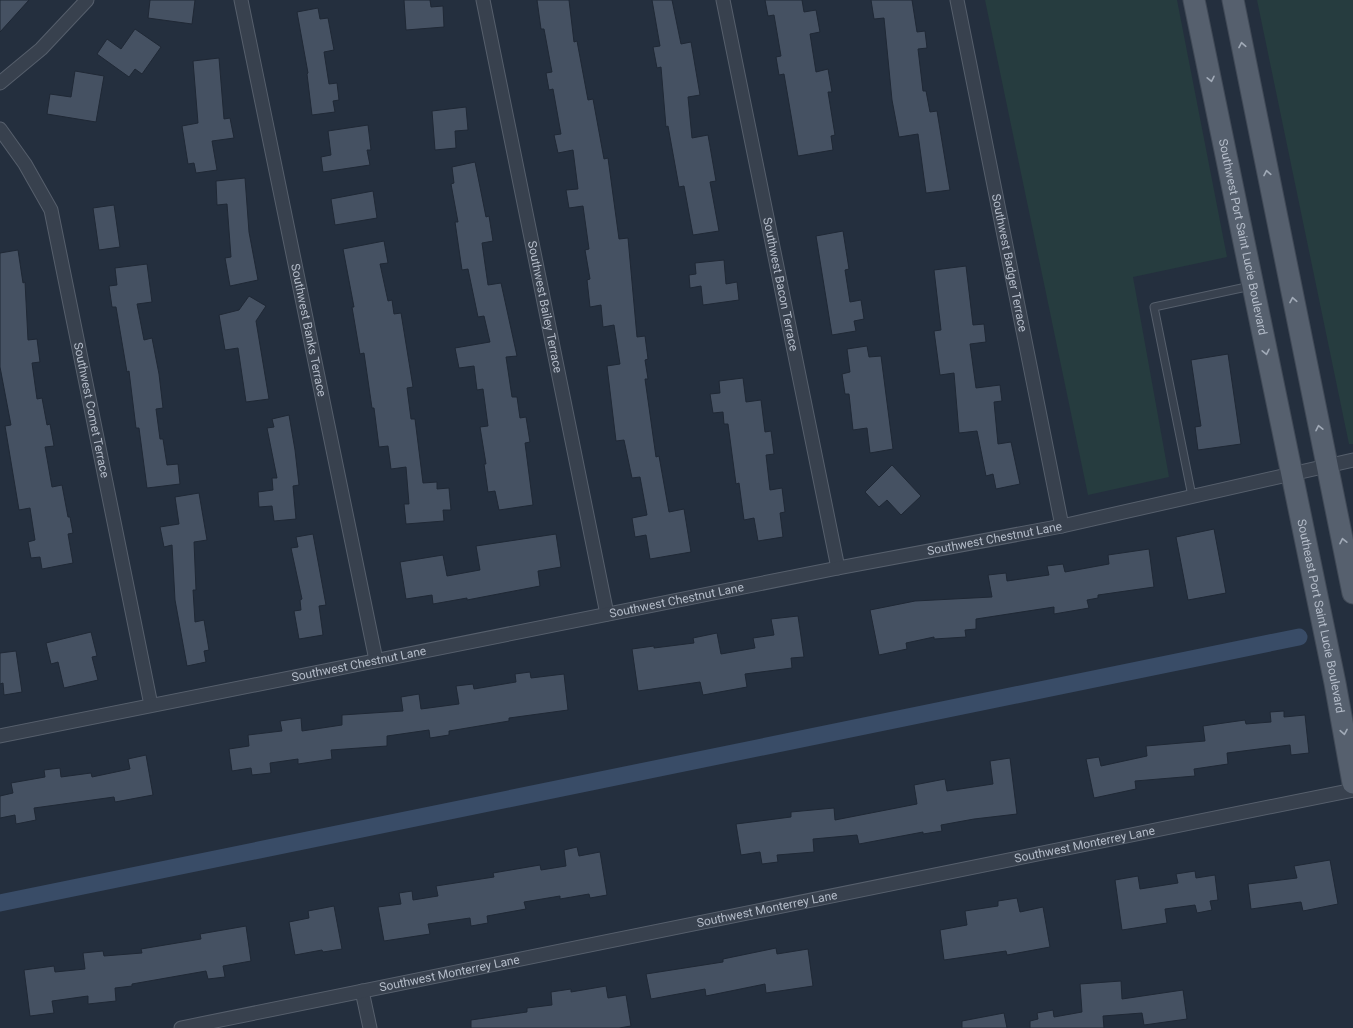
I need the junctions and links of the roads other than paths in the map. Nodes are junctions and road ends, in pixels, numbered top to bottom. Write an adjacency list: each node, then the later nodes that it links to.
1 (87, 0): 8 (street)
2 (241, 0): 19 (street, Southwest Banks Terrace)
3 (483, 0): 18 (street, Southwest Bailey Terrace)
4 (723, 0): 16 (street, Southwest Bacon Terrace)
5 (957, 0): 15 (street, Southwest Badger Terrace)
6 (1194, 0): 10 (main road, Southwest Port Saint Lucie Boulevard, one-way to 10)
7 (1233, 0): 12 (main road, one-way to 7)
8 (0, 83)
9 (0, 129): 20 (street, Southwest Comet Terrace)
10 (1253, 286): 13 (main road, Southwest Port Saint Lucie Boulevard, one-way to 13); 14 (lane)
11 (1353, 460): 12 (street, Southwest Chestnut Lane)
12 (1327, 466): 13 (street, Southwest Chestnut Lane); 17 (main road, one-way to 12)
13 (1291, 474): 14 (street, Southwest Chestnut Lane); 22 (main road, Southeast Port Saint Lucie Boulevard, one-way to 22)
14 (1192, 496): 15 (street, Southwest Chestnut Lane)
15 (1062, 526): 16 (street, Southwest Chestnut Lane)
16 (838, 568): 18 (street, Southwest Chestnut Lane)
17 (1353, 593)
18 (607, 614): 19 (street, Southwest Chestnut Lane)
19 (376, 660): 20 (street, Southwest Chestnut Lane)
20 (150, 705): 21 (street, Southwest Chestnut Lane)
21 (0, 736)
22 (1353, 783)
23 (1353, 790): 24 (street, Southwest Monterrey Lane)
24 (362, 991): 25 (street, Southwest Monterrey Lane); 26 (street)
25 (181, 1028)
26 (370, 1028)

